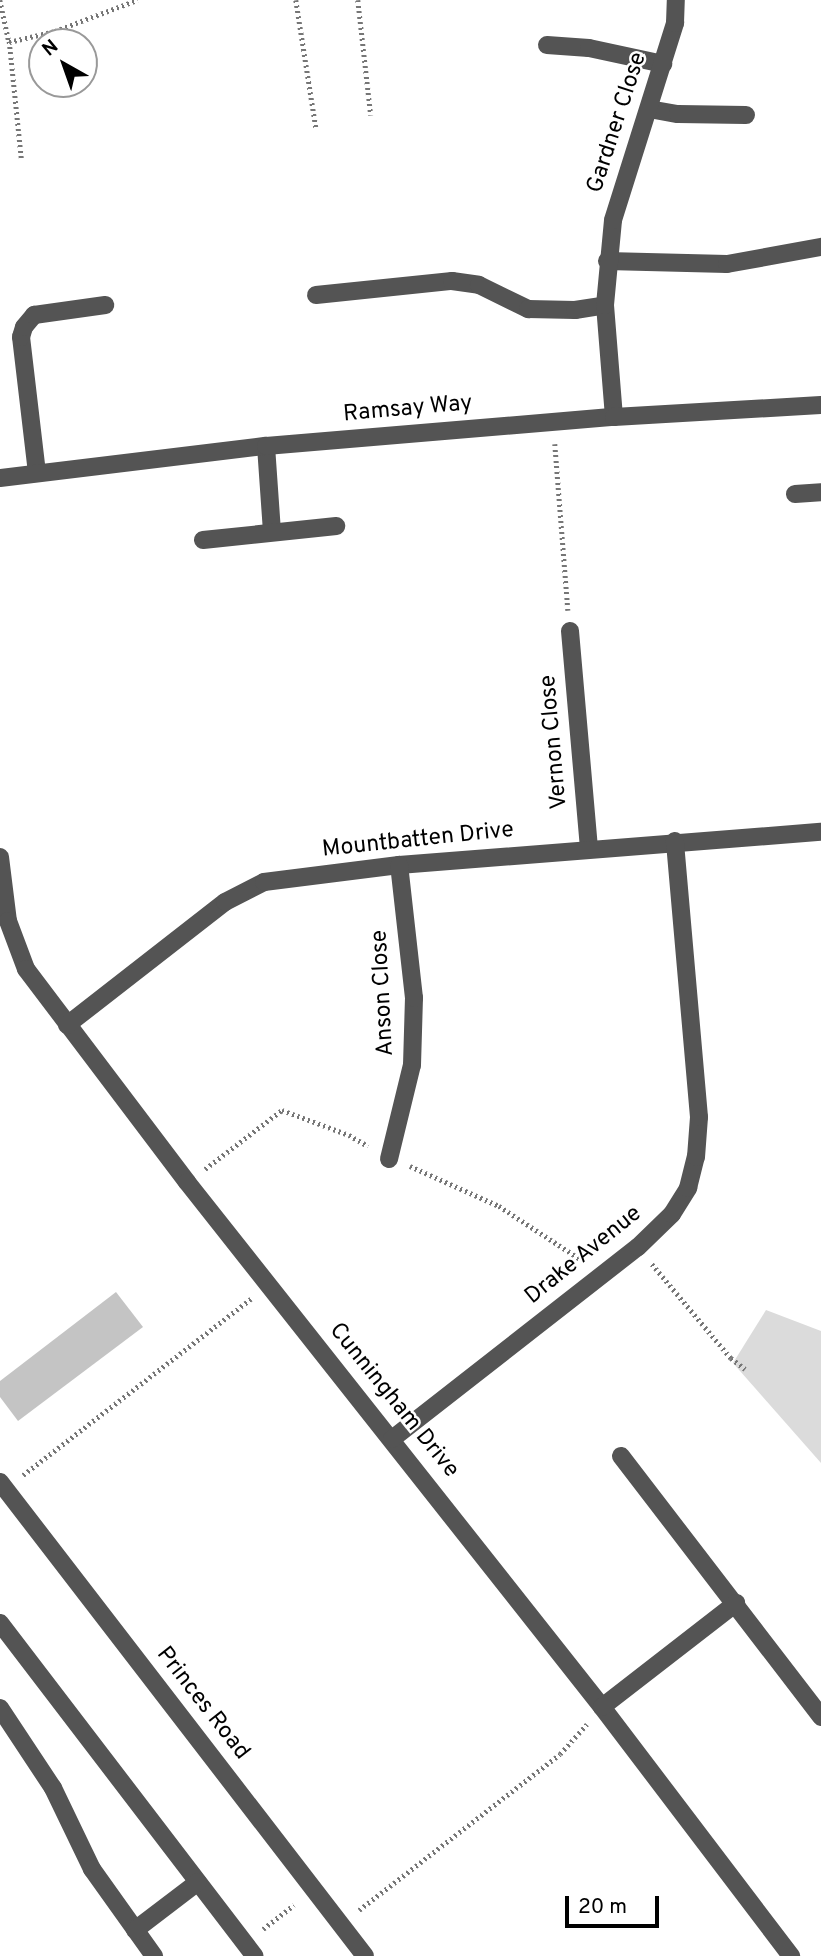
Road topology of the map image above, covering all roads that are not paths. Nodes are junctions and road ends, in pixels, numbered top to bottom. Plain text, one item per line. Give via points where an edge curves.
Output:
1 (676, 0) edge
2 (547, 45) dead end
3 (663, 64) junction
4 (649, 109) junction
5 (746, 115) dead end
6 (821, 247) edge
7 (607, 261) junction
8 (316, 295) dead end
9 (105, 305) dead end
10 (605, 305) junction
11 (821, 405) edge
12 (614, 417) junction
13 (266, 446) junction
14 (37, 473) junction
15 (0, 478) edge
16 (821, 492) edge
17 (795, 494) dead end
18 (336, 526) dead end
19 (272, 532) junction
20 (203, 540) dead end
21 (570, 631) road end
22 (821, 832) edge
23 (675, 841) junction
24 (589, 849) junction
25 (0, 858) edge
26 (399, 864) junction
27 (4, 923) edge
28 (67, 1026) junction
29 (389, 1159) dead end
30 (392, 1439) junction
31 (621, 1456) dead end
32 (2, 1487) edge
33 (736, 1603) junction
34 (0, 1623) edge
35 (602, 1707) junction
36 (0, 1708) edge
37 (821, 1717) edge
38 (198, 1882) junction
39 (135, 1930) junction
40 (250, 1950) edge
41 (154, 1956) edge
42 (365, 1956) edge
43 (791, 1956) edge

1 - 3 street, Gardner Close via 675,23
2 - 3 street via 589,48
3 - 4 street, Gardner Close
4 - 5 street
4 - 7 street, Gardner Close via 613,220
6 - 7 street via 727,264
7 - 10 street, Gardner Close
8 - 10 street via 452,281 479,285 528,309
9 - 14 street via 34,316 24,327 21,337
10 - 12 street, Gardner Close
11 - 12 street, Ramsay Way
12 - 13 street, Ramsay Way
13 - 14 street, Ramsay Way
13 - 19 street
14 - 15 street, Ramsay Way
16 - 17 street
18 - 19 street
19 - 20 street
21 - 24 street, Vernon Close
22 - 23 street, Mountbatten Drive
23 - 24 street, Mountbatten Drive
23 - 30 street, Drake Avenue via 699,1118 688,1188 671,1214 638,1247
24 - 26 street, Mountbatten Drive
25 - 27 street, Cunningham Drive
26 - 28 street, Mountbatten Drive via 264,883 225,902
26 - 29 street, Anson Close via 414,998 412,1065
27 - 28 street, Cunningham Drive via 26,970
28 - 30 street, Cunningham Drive
30 - 35 street, Cunningham Drive
31 - 33 street
32 - 42 street, Princes Road
33 - 35 street
33 - 37 street
34 - 38 street
35 - 43 street, Cunningham Drive
36 - 39 street via 53,1788 92,1868
38 - 39 street
38 - 40 street
39 - 41 street

